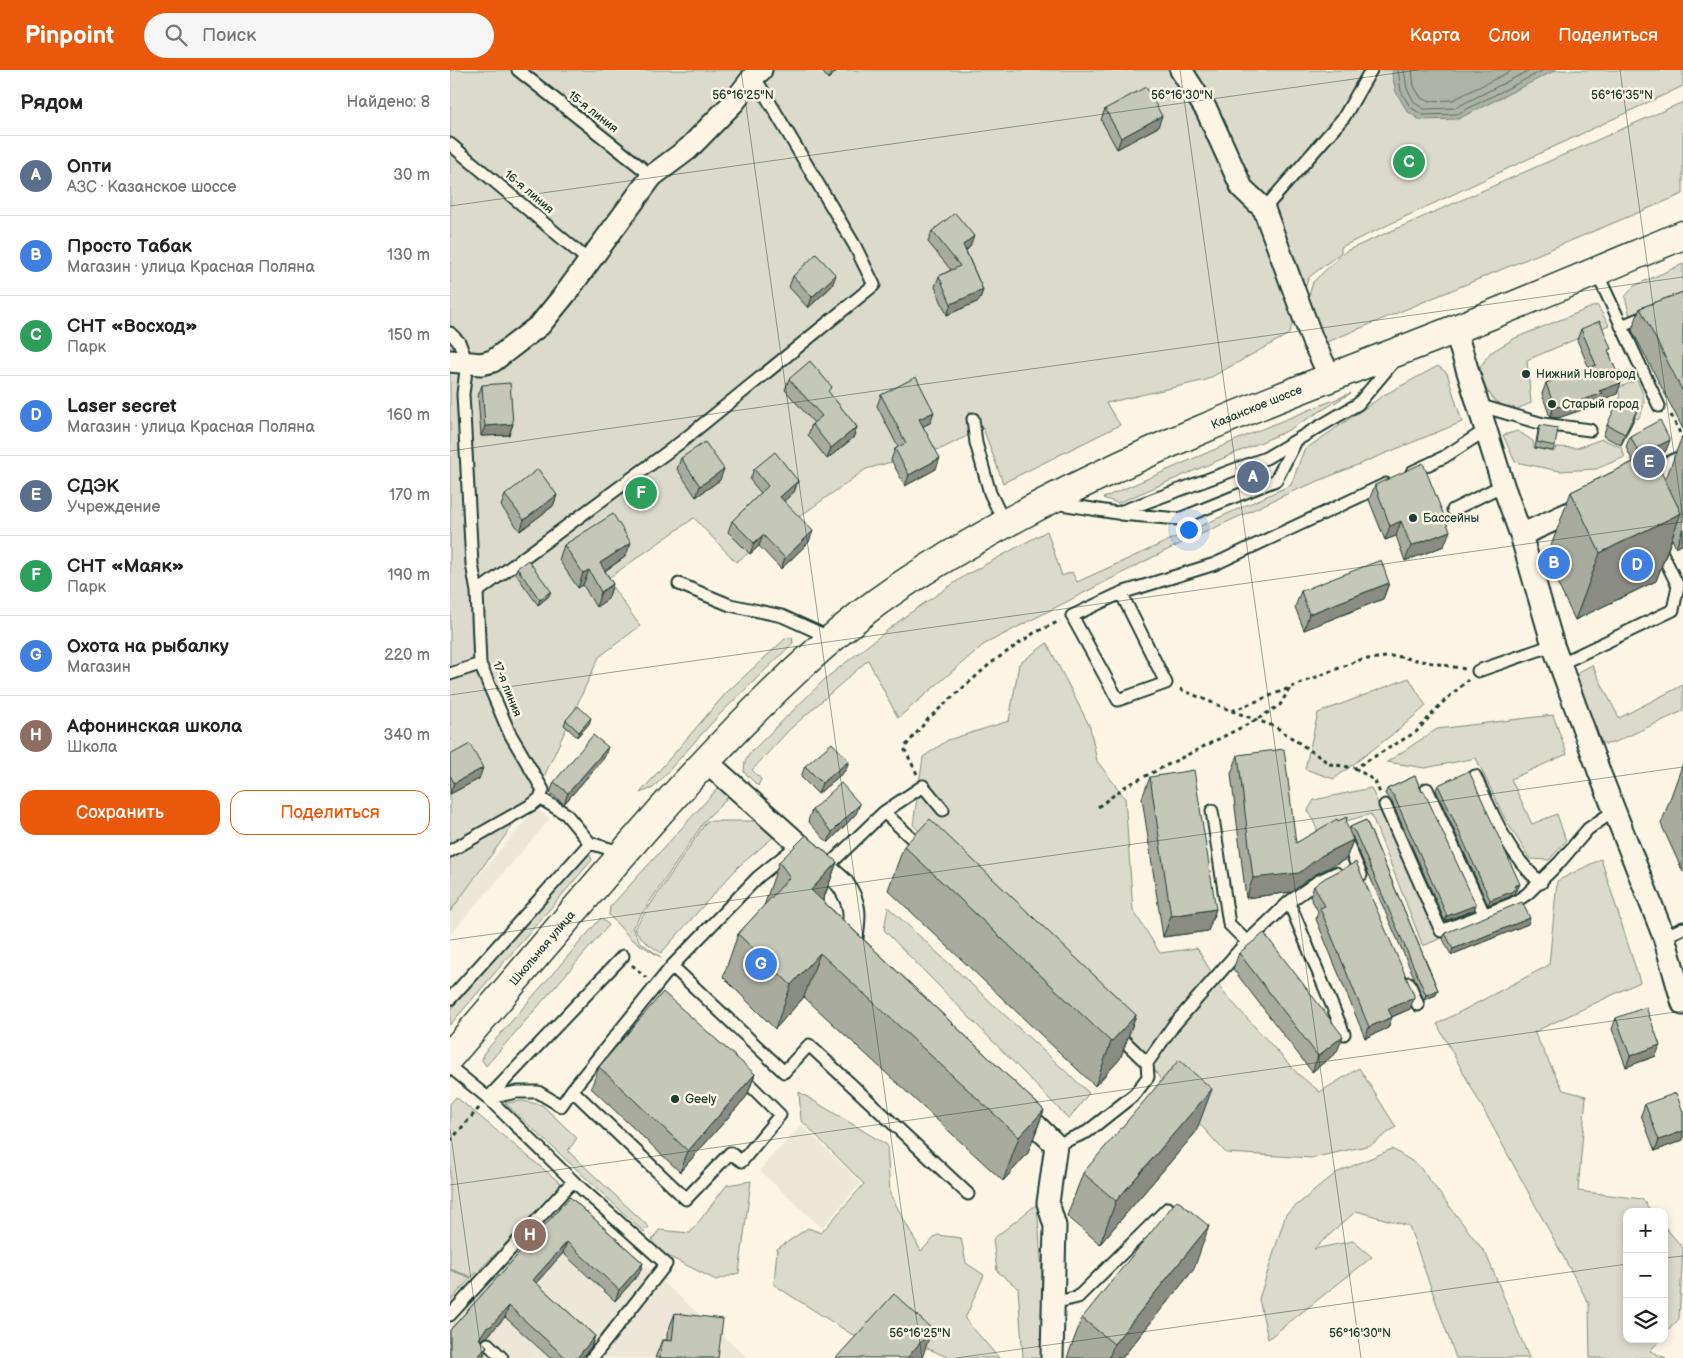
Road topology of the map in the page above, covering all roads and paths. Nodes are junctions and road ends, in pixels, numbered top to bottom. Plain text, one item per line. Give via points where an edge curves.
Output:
1 (518, 70) edge
2 (1181, 70) edge
3 (1371, 70) edge
4 (757, 73) edge
5 (450, 144) edge
6 (652, 176) junction
7 (1264, 209) junction
8 (1683, 235) edge
9 (589, 261) junction
10 (1596, 271) junction
11 (1656, 312) edge
12 (1621, 326) junction
13 (1455, 330) junction
14 (450, 333) edge
15 (1401, 350) junction
16 (458, 362) edge
17 (1330, 377) junction
18 (1478, 405) junction
19 (1659, 406) dead end
20 (1670, 414) dead end
21 (973, 419) dead end
22 (1486, 430) junction
23 (1590, 430) dead end
24 (1683, 439) edge
25 (1296, 441) junction
26 (1683, 461) edge
27 (1503, 485) junction
28 (1045, 501) junction
29 (1453, 510) dead end
30 (1117, 513) junction
31 (1005, 524) junction
32 (1652, 534) edge
33 (1521, 535) junction
34 (679, 584) dead end
35 (1681, 585) edge
36 (477, 592) junction
37 (1121, 593) junction
38 (1072, 616) junction
39 (832, 639) junction
40 (1557, 655) junction
41 (480, 664) junction
42 (1478, 671) junction
43 (450, 674) edge
44 (1166, 683) junction
45 (1292, 686) junction
46 (1232, 711) junction
47 (1256, 720) junction
48 (706, 761) junction
49 (1355, 768) junction
50 (1475, 776) dead end
51 (923, 786) junction
52 (1427, 789) dead end
53 (540, 798) junction
54 (1385, 805) joint
55 (1098, 807) dead end
56 (942, 810) dead end
57 (1212, 811) dead end
58 (1614, 811) junction
59 (884, 812) junction
60 (1346, 840) edge
61 (590, 843) junction
62 (799, 844) junction
63 (628, 846) junction
64 (450, 851) edge
65 (934, 859) edge
66 (1356, 863) junction
67 (826, 868) junction
68 (1541, 883) junction
69 (1368, 890) edge
70 (1289, 902) junction
71 (1484, 914) junction
72 (1674, 932) edge
73 (1247, 942) junction
74 (622, 956) joint
75 (672, 966) junction
76 (872, 966) edge
77 (1403, 970) edge
78 (656, 992) junction
79 (450, 998) edge
80 (1683, 1004) edge
81 (1418, 1005) dead end
82 (1104, 1022) edge
83 (1344, 1034) edge
84 (450, 1056) edge
85 (1147, 1063) junction
86 (450, 1067) edge
87 (734, 1070) edge
88 (572, 1090) junction
89 (1000, 1090) edge
90 (488, 1098) junction
91 (450, 1142) edge
92 (1056, 1145) junction
93 (572, 1181) junction
94 (968, 1194) dead end
95 (1168, 1208) edge
96 (1053, 1303) junction
97 (450, 1315) edge
98 (488, 1344) edge
99 (502, 1358) edge
100 (592, 1358) edge
101 (1052, 1358) edge

1 - 6 lane, 15-я линия
2 - 7 street via 1207,111 1242,188
3 - 7 lane via 1344,117
4 - 6 street via 688,149
4 - 36 lane via 874,285 681,442
5 - 9 lane, 16-я линия
6 - 9 street
7 - 17 street via 1312,339
8 - 10 main road
9 - 16 street via 540,325 493,361 481,364
10 - 12 lane
10 - 13 main road
11 - 12 lane
12 - 19 lane
13 - 15 main road, Казанское шоссе
13 - 18 street
14 - 16 lane via 459,342
15 - 17 main road, Казанское шоссе
15 - 25 lane via 1358,404
16 - 36 lane, 17-я линия via 463,394 472,564
17 - 28 main road, Казанское шоссе via 1115,467
18 - 22 street
18 - 23 lane via 1543,424
20 - 24 path
21 - 31 lane via 990,493
22 - 27 street
22 - 37 lane via 1444,457 1215,564
25 - 30 lane via 1266,458
25 - 30 lane via 1276,480 1179,519
26 - 33 street via 1621,493
27 - 29 lane
27 - 33 street
28 - 30 lane
28 - 31 main road, Казанское шоссе
31 - 39 main road, Казанское шоссе via 899,588
32 - 35 lane
33 - 40 street
34 - 39 lane via 730,605 782,616
35 - 40 lane via 1673,610
36 - 41 lane, 17-я линия
37 - 38 lane
37 - 44 lane
38 - 44 lane via 1118,700
38 - 51 path via 1034,632 991,663 929,718 904,748
39 - 48 main road, Школьная улица via 752,711
40 - 42 lane
40 - 58 street
41 - 43 lane
41 - 53 lane, 17-я линия via 509,732 543,790
42 - 45 path via 1395,656 1359,660
42 - 49 path via 1416,732
44 - 46 path
45 - 46 path
45 - 47 path via 1280,705
46 - 47 path
47 - 49 path via 1276,727 1330,764
47 - 55 path via 1126,786
48 - 62 street
48 - 63 main road, Школьная улица
49 - 54 path via 1375,781
50 - 68 lane via 1507,842 1527,871
51 - 56 lane
51 - 59 lane
52 - 71 lane
53 - 61 lane via 566,814
53 - 64 lane
54 - 71 lane via 1441,931
57 - 73 lane via 1229,924
58 - 68 lane via 1588,829
58 - 72 street
59 - 65 lane
59 - 67 lane
60 - 66 lane
61 - 63 lane
61 - 79 lane
62 - 67 street
62 - 75 lane via 758,877
63 - 84 main road, Школьная улица
66 - 69 lane
66 - 70 lane via 1317,882
67 - 76 street via 851,896 854,911 851,946
68 - 71 lane via 1512,904
70 - 73 lane
70 - 83 lane
72 - 80 street
73 - 85 lane via 1173,1026
74 - 78 path
74 - 90 lane
75 - 78 lane
75 - 94 lane via 784,1072 810,1045
77 - 81 lane
78 - 88 lane
82 - 85 lane
85 - 92 lane via 1148,1077 1135,1094 1087,1132
86 - 90 lane
87 - 88 lane via 780,1115 742,1161 730,1153 686,1199
88 - 90 lane via 561,1106 538,1092 517,1092
89 - 92 street
90 - 91 path
90 - 93 lane
92 - 96 street via 1048,1203 1055,1226
93 - 97 lane
93 - 100 lane via 666,1264
95 - 96 lane via 1078,1297
96 - 101 street
98 - 99 lane

